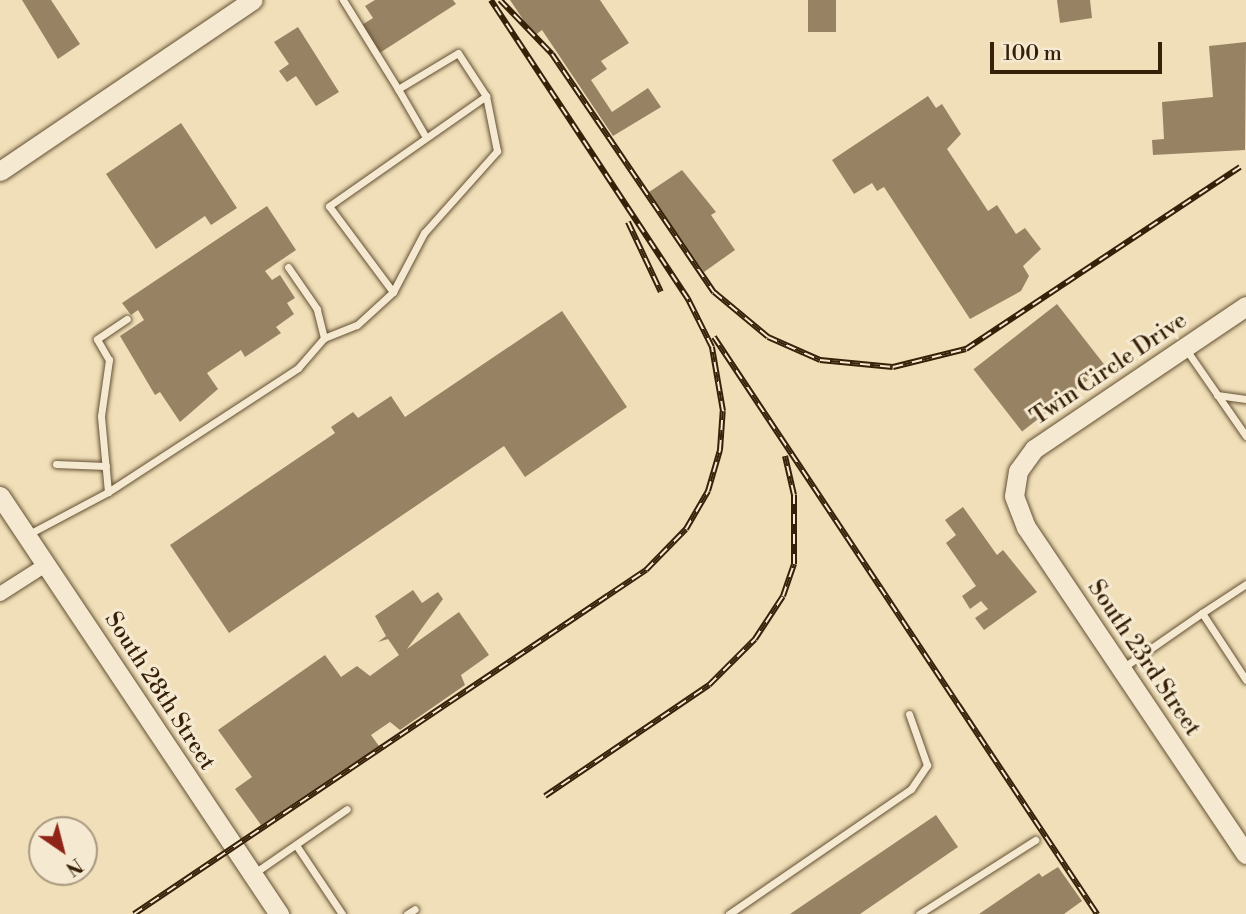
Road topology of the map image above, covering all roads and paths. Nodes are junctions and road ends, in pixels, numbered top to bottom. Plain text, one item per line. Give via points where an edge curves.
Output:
1 (253, 0) edge
2 (343, 0) edge
3 (398, 89) junction
4 (486, 96) junction
5 (424, 134) junction
6 (0, 171) edge
7 (288, 267) dead end
8 (393, 292) junction
9 (1246, 306) edge
10 (127, 319) dead end
11 (324, 338) junction
12 (1185, 347) junction
13 (1217, 395) junction
14 (1246, 399) edge
15 (1246, 436) edge
16 (56, 464) dead end
17 (106, 466) junction
18 (1014, 485) joint
19 (108, 492) junction
20 (0, 496) edge
21 (27, 535) junction
22 (47, 564) junction
23 (1246, 584) edge
24 (0, 594) edge
25 (1202, 613) junction
26 (1122, 669) junction
27 (1246, 680) edge
28 (909, 714) dead end
29 (347, 809) dead end
30 (1035, 841) dead end
31 (296, 845) junction
32 (1246, 854) edge
33 (252, 875) junction
34 (279, 914) edge
35 (342, 914) edge
36 (729, 914) edge
37 (919, 914) edge

1 - 6 street
2 - 3 lane
3 - 4 lane via 458,53
3 - 5 lane
4 - 5 lane
4 - 8 lane via 497,151 424,233
5 - 8 lane via 329,206
7 - 11 lane via 317,309
8 - 11 lane via 357,325
9 - 12 street, Twin Circle Drive
10 - 17 lane via 97,339 110,360 101,416
11 - 19 lane via 298,368
12 - 13 lane
12 - 18 street, Twin Circle Drive via 1034,449
13 - 14 lane
13 - 15 lane
16 - 17 lane
17 - 19 lane
18 - 26 street, South 23rd Street via 1015,505 1026,527
19 - 21 lane
20 - 21 street, South 28th Street
21 - 22 street, South 28th Street
22 - 24 street
22 - 33 street, South 28th Street
23 - 25 lane
25 - 26 lane
25 - 27 lane
26 - 32 street, South 23rd Street
28 - 36 lane via 927,765 911,789
29 - 31 lane
30 - 37 lane
31 - 33 lane
31 - 35 lane
33 - 34 street, South 28th Street

